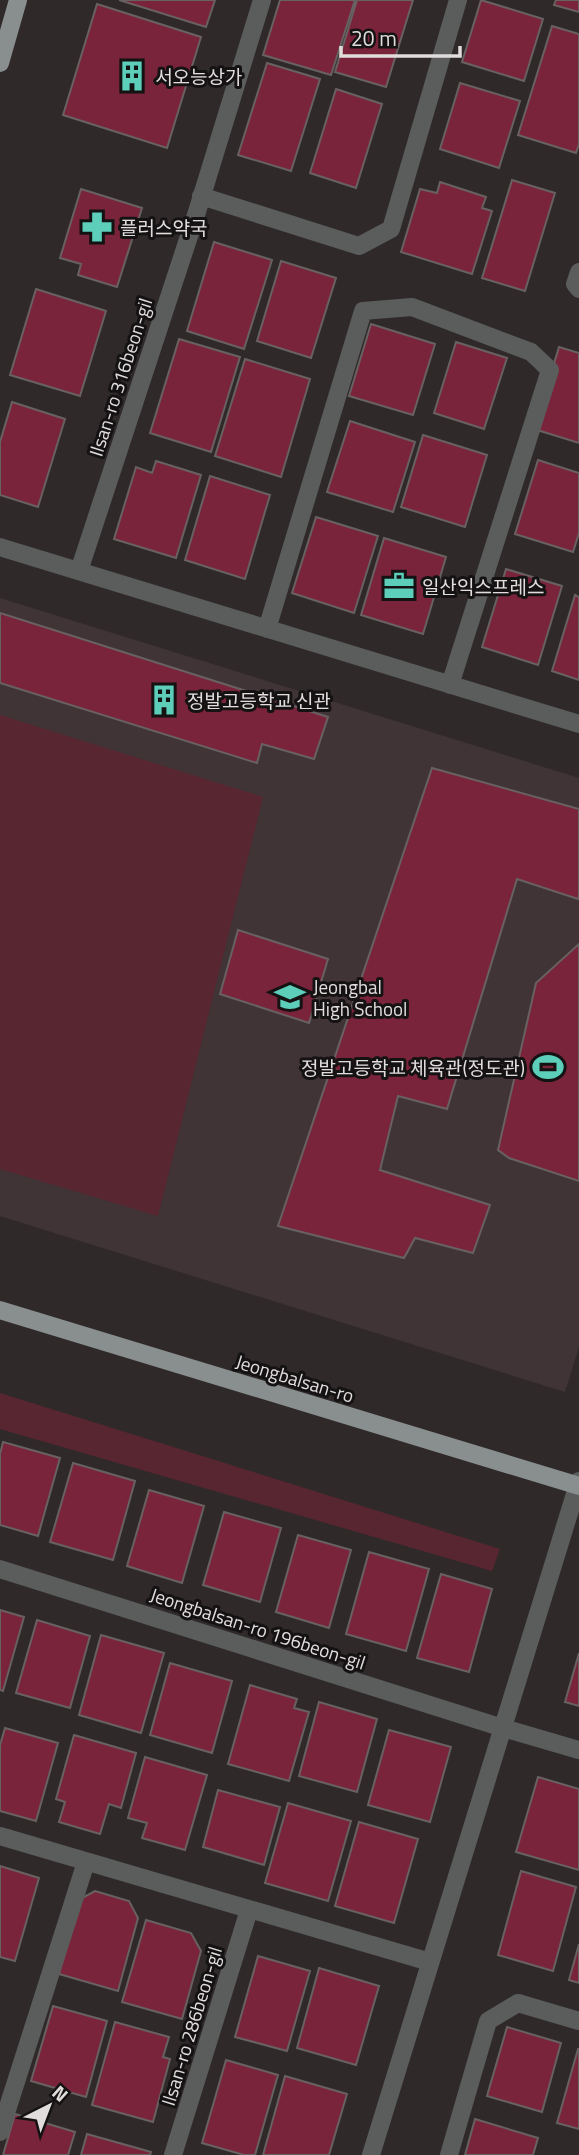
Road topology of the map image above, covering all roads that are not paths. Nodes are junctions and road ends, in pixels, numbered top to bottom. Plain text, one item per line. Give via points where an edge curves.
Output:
1 (18, 0) edge
2 (262, 0) edge
3 (458, 0) edge
4 (0, 63) edge
5 (201, 196) junction
6 (0, 547) edge
7 (79, 571) junction
8 (267, 629) junction
9 (450, 685) junction
10 (579, 724) edge
11 (0, 1310) edge
12 (579, 1484) edge
13 (0, 1569) edge
14 (503, 1728) junction
15 (579, 1750) edge
16 (0, 1836) edge
17 (86, 1862) junction
18 (249, 1910) junction
19 (430, 1962) junction
20 (579, 2021) edge
21 (0, 2132) edge
22 (173, 2155) edge
23 (370, 2155) edge
24 (449, 2155) edge

1 - 4 main road
2 - 5 street, Ilsan-ro 316beon-gil
3 - 5 street via 391,229 359,246
5 - 7 street, Ilsan-ro 316beon-gil
6 - 7 street
7 - 8 street
8 - 9 street
8 - 9 street via 363,311 412,307 531,352 550,370
9 - 10 street
11 - 12 main road, Jeongbalsan-ro
12 - 14 street
13 - 14 street, Jeongbalsan-ro 196beon-gil
14 - 15 street, Jeongbalsan-ro 196beon-gil
14 - 19 street
16 - 17 street
17 - 18 street
17 - 21 street
18 - 19 street
18 - 22 street, Ilsan-ro 286beon-gil
19 - 23 street
20 - 24 street via 518,2003 488,2021

